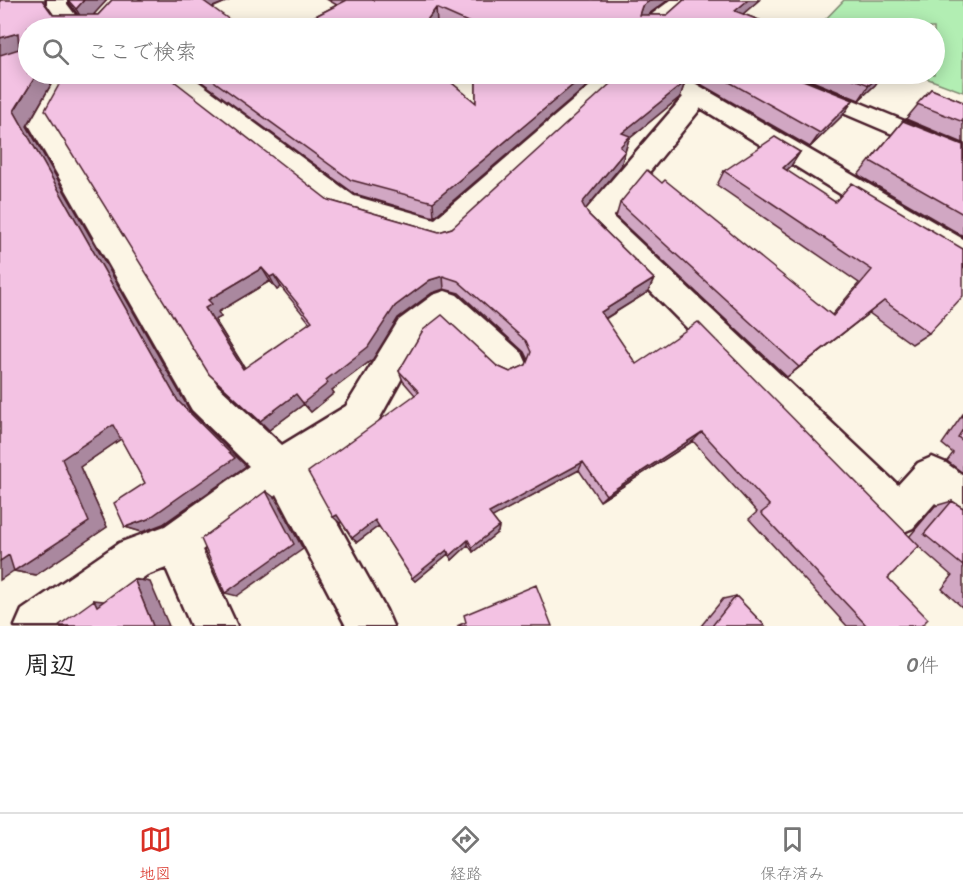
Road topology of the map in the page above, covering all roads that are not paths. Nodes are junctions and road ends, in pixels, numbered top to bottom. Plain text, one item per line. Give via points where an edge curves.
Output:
1 (57, 0) edge
2 (684, 0) edge
3 (67, 18) edge
4 (665, 18) edge
5 (64, 84) edge
6 (186, 84) edge
7 (607, 84) edge
8 (678, 84) edge
9 (795, 84) edge
10 (697, 96) junction
11 (963, 155) edge
12 (963, 254) edge
13 (510, 364) dead end
14 (280, 468) junction
15 (963, 499) edge
16 (177, 543) junction
17 (38, 626) edge
18 (214, 626) edge
19 (370, 626) edge

1 - 3 street
2 - 4 street
5 - 14 street via 42,126 205,398
6 - 7 street via 344,204 440,232
8 - 10 street
9 - 11 street
10 - 12 street
10 - 15 street via 596,218 900,514 932,477
13 - 14 street via 445,305 411,330 359,418
14 - 16 street
14 - 19 street via 291,480
16 - 17 street via 134,558
16 - 18 street

